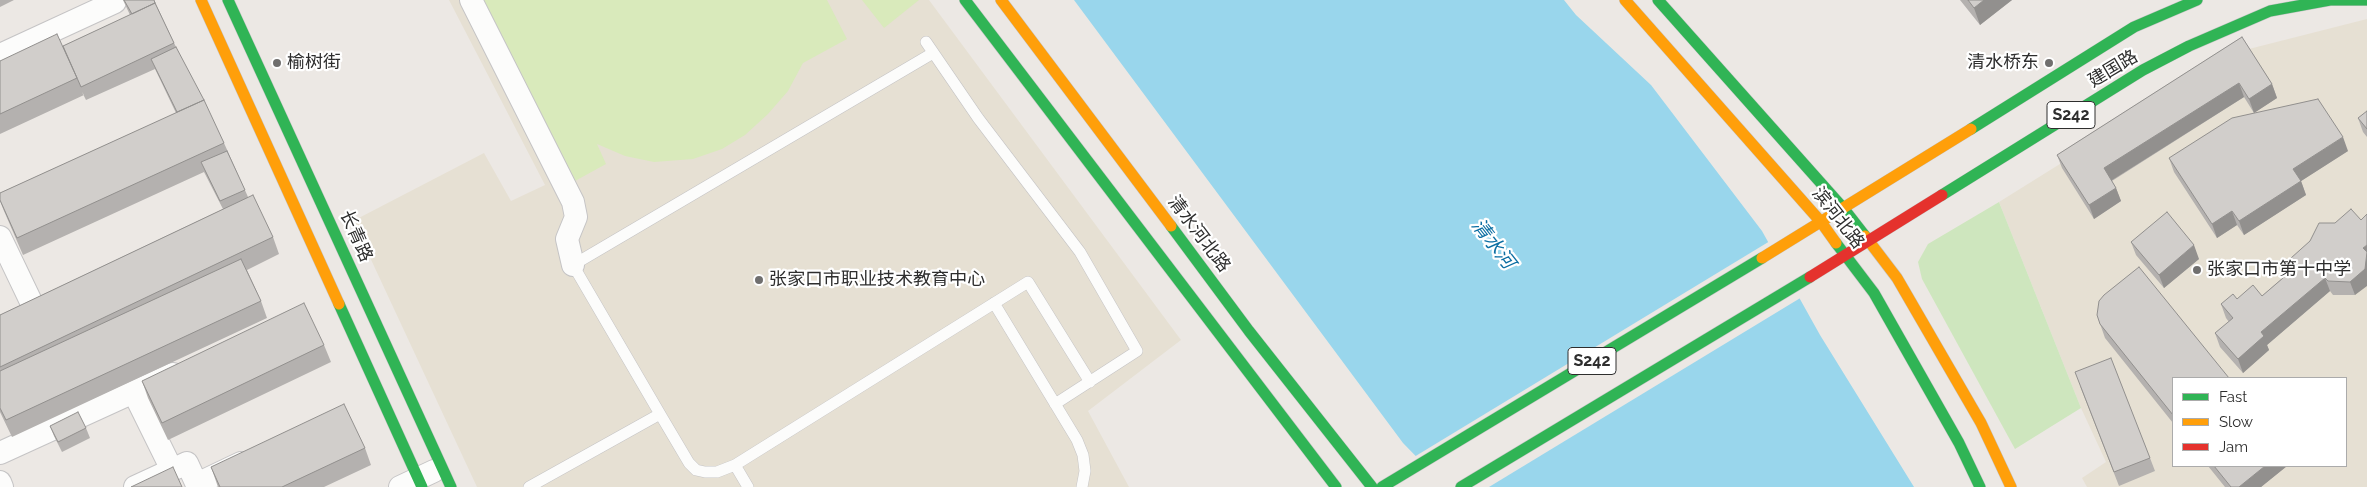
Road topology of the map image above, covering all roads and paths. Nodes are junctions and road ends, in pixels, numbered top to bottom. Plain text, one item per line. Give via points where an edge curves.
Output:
1 (201, 0) edge
2 (228, 0) edge
3 (471, 0) edge
4 (965, 0) edge
5 (1001, 0) edge
6 (1625, 0) edge
7 (1658, 0) edge
8 (2197, 0) edge
9 (2367, 0) edge
10 (114, 2) dead end
11 (926, 42) dead end
12 (933, 53) junction
13 (0, 55) edge
14 (1844, 209) junction
15 (1821, 222) junction
16 (0, 237) edge
17 (1869, 241) junction
18 (1845, 256) junction
19 (573, 265) junction
20 (994, 303) junction
21 (34, 308) edge
22 (195, 364) edge
23 (1090, 382) junction
24 (134, 393) junction
25 (1055, 404) junction
26 (660, 414) junction
27 (0, 454) edge
28 (258, 455) edge
29 (735, 465) junction
30 (172, 470) junction
31 (446, 477) edge
32 (0, 482) edge
33 (413, 484) edge
34 (197, 485) edge
35 (2, 487) edge
36 (135, 487) edge
37 (530, 487) edge
38 (748, 487) edge
39 (1082, 487) edge
40 (1336, 487) edge
41 (1372, 487) edge
42 (1382, 487) edge
43 (1461, 487) edge
44 (1980, 487) edge
45 (2010, 487) edge

1 - 33 main road
2 - 31 main road, 长青路
3 - 19 street via 573,202 576,217 567,239
4 - 40 main road
5 - 41 main road, 清水河北路 via 1249,331
6 - 15 main road, 滨河北路
7 - 14 main road, 滨河北路
8 - 14 main road, 建国路 / S242 via 2134,27
9 - 17 main road, 建国路 / S242 via 2330,0 2270,11 2189,46 2143,70
10 - 13 street
11 - 12 lane
12 - 19 lane
12 - 23 lane via 1080,252 1137,351
14 - 15 main road, 建国路 / S242
14 - 17 main road, 滨河北路
15 - 18 main road, 滨河北路
15 - 42 main road, 建国路 / S242
16 - 21 street
17 - 18 main road, 建国路 / S242
17 - 45 main road, 滨河北路 via 1897,278 1976,415
18 - 43 main road, 建国路 / S242
18 - 44 main road, 滨河北路 via 1874,293 1959,443
19 - 26 lane
20 - 23 lane via 1028,282
20 - 25 lane
20 - 29 lane
22 - 24 street
23 - 25 lane
24 - 27 street
24 - 30 street
25 - 39 lane via 1083,455
26 - 29 lane via 696,470 717,472
26 - 37 lane
28 - 34 street
29 - 38 lane
30 - 34 street via 187,463
30 - 36 street
31 - 33 street
32 - 35 street

